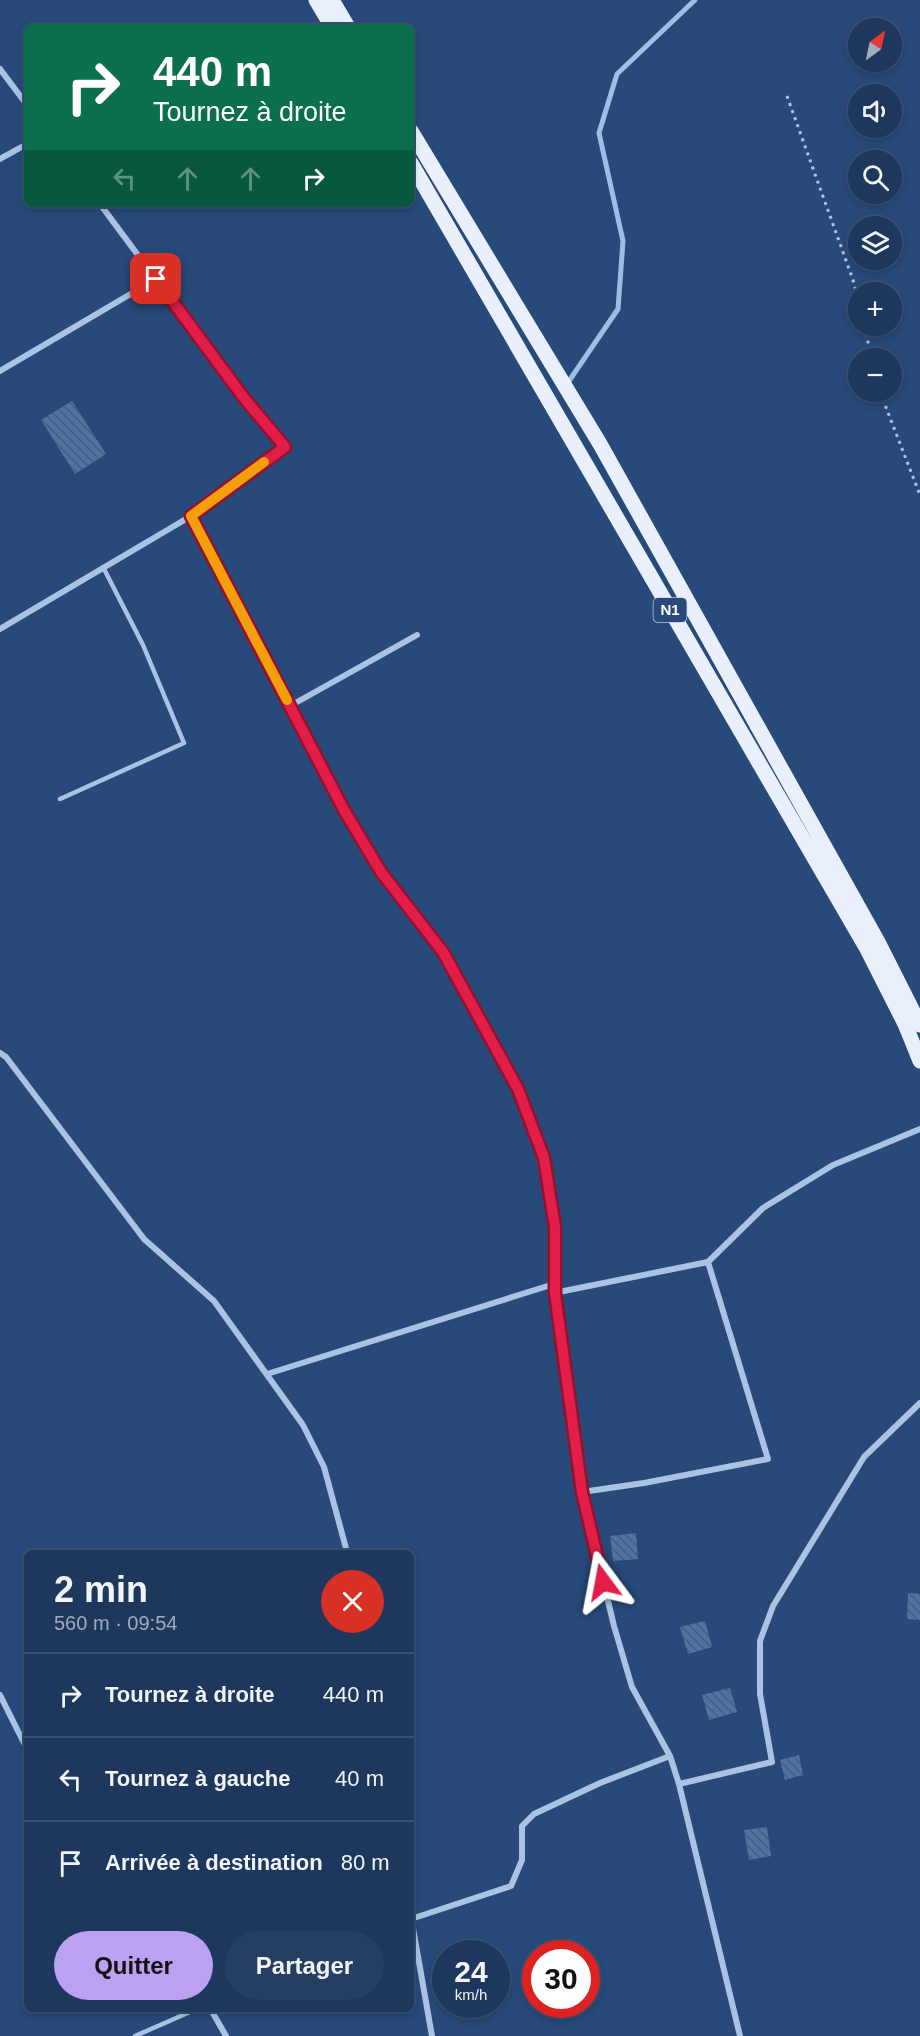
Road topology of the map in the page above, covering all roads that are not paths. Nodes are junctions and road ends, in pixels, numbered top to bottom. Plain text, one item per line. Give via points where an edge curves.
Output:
1 (316, 0) edge
2 (332, 0) edge
3 (330, 24) edge
4 (346, 24) edge
5 (0, 69) edge
6 (24, 101) edge
7 (414, 136) edge
8 (24, 146) edge
9 (0, 159) edge
10 (414, 168) edge
11 (102, 207) edge
12 (473, 235) junction
13 (457, 243) junction
14 (156, 279) junction
15 (0, 371) edge
16 (285, 447) joint
17 (191, 516) junction
18 (103, 567) junction
19 (0, 629) edge
20 (417, 635) dead end
21 (290, 706) junction
22 (60, 799) dead end
23 (920, 1025) edge
24 (0, 1053) edge
25 (920, 1061) edge
26 (920, 1129) edge
27 (708, 1262) junction
28 (554, 1284) junction
29 (555, 1293) junction
30 (267, 1374) junction
31 (920, 1403) edge
32 (582, 1492) junction
33 (346, 1550) edge
34 (0, 1695) edge
35 (24, 1743) edge
36 (670, 1756) junction
37 (679, 1784) junction
38 (414, 1917) edge
39 (414, 1935) edge
40 (190, 2012) edge
41 (212, 2012) edge
42 (135, 2036) edge
43 (226, 2036) edge
44 (432, 2036) edge
45 (740, 2036) edge

1 - 3 main road
2 - 4 main road
5 - 6 street
7 - 12 main road, N1
8 - 9 street
10 - 13 main road, N1
11 - 14 street
12 - 13 main road
12 - 23 main road, N1 via 606,455 878,942
13 - 25 main road, N1 via 867,949
14 - 15 street
14 - 16 street
16 - 17 lane
17 - 18 street
17 - 21 street
18 - 19 street
18 - 22 lane via 143,645 184,743
20 - 21 street
21 - 28 street via 381,872 443,952 518,1089 544,1158 555,1227
24 - 30 street via 144,1239 214,1301
26 - 27 street via 833,1165 763,1208
27 - 29 street
27 - 32 street via 768,1459
28 - 29 street
28 - 30 street
29 - 32 street
30 - 33 street via 303,1425 324,1467
31 - 37 street via 864,1457 773,1606 760,1641 760,1694 772,1762
32 - 36 street via 632,1687
34 - 35 street
36 - 37 street
36 - 38 street via 534,1814 522,1826 522,1860 511,1886
37 - 45 street
39 - 44 street
40 - 42 lane
41 - 43 street

